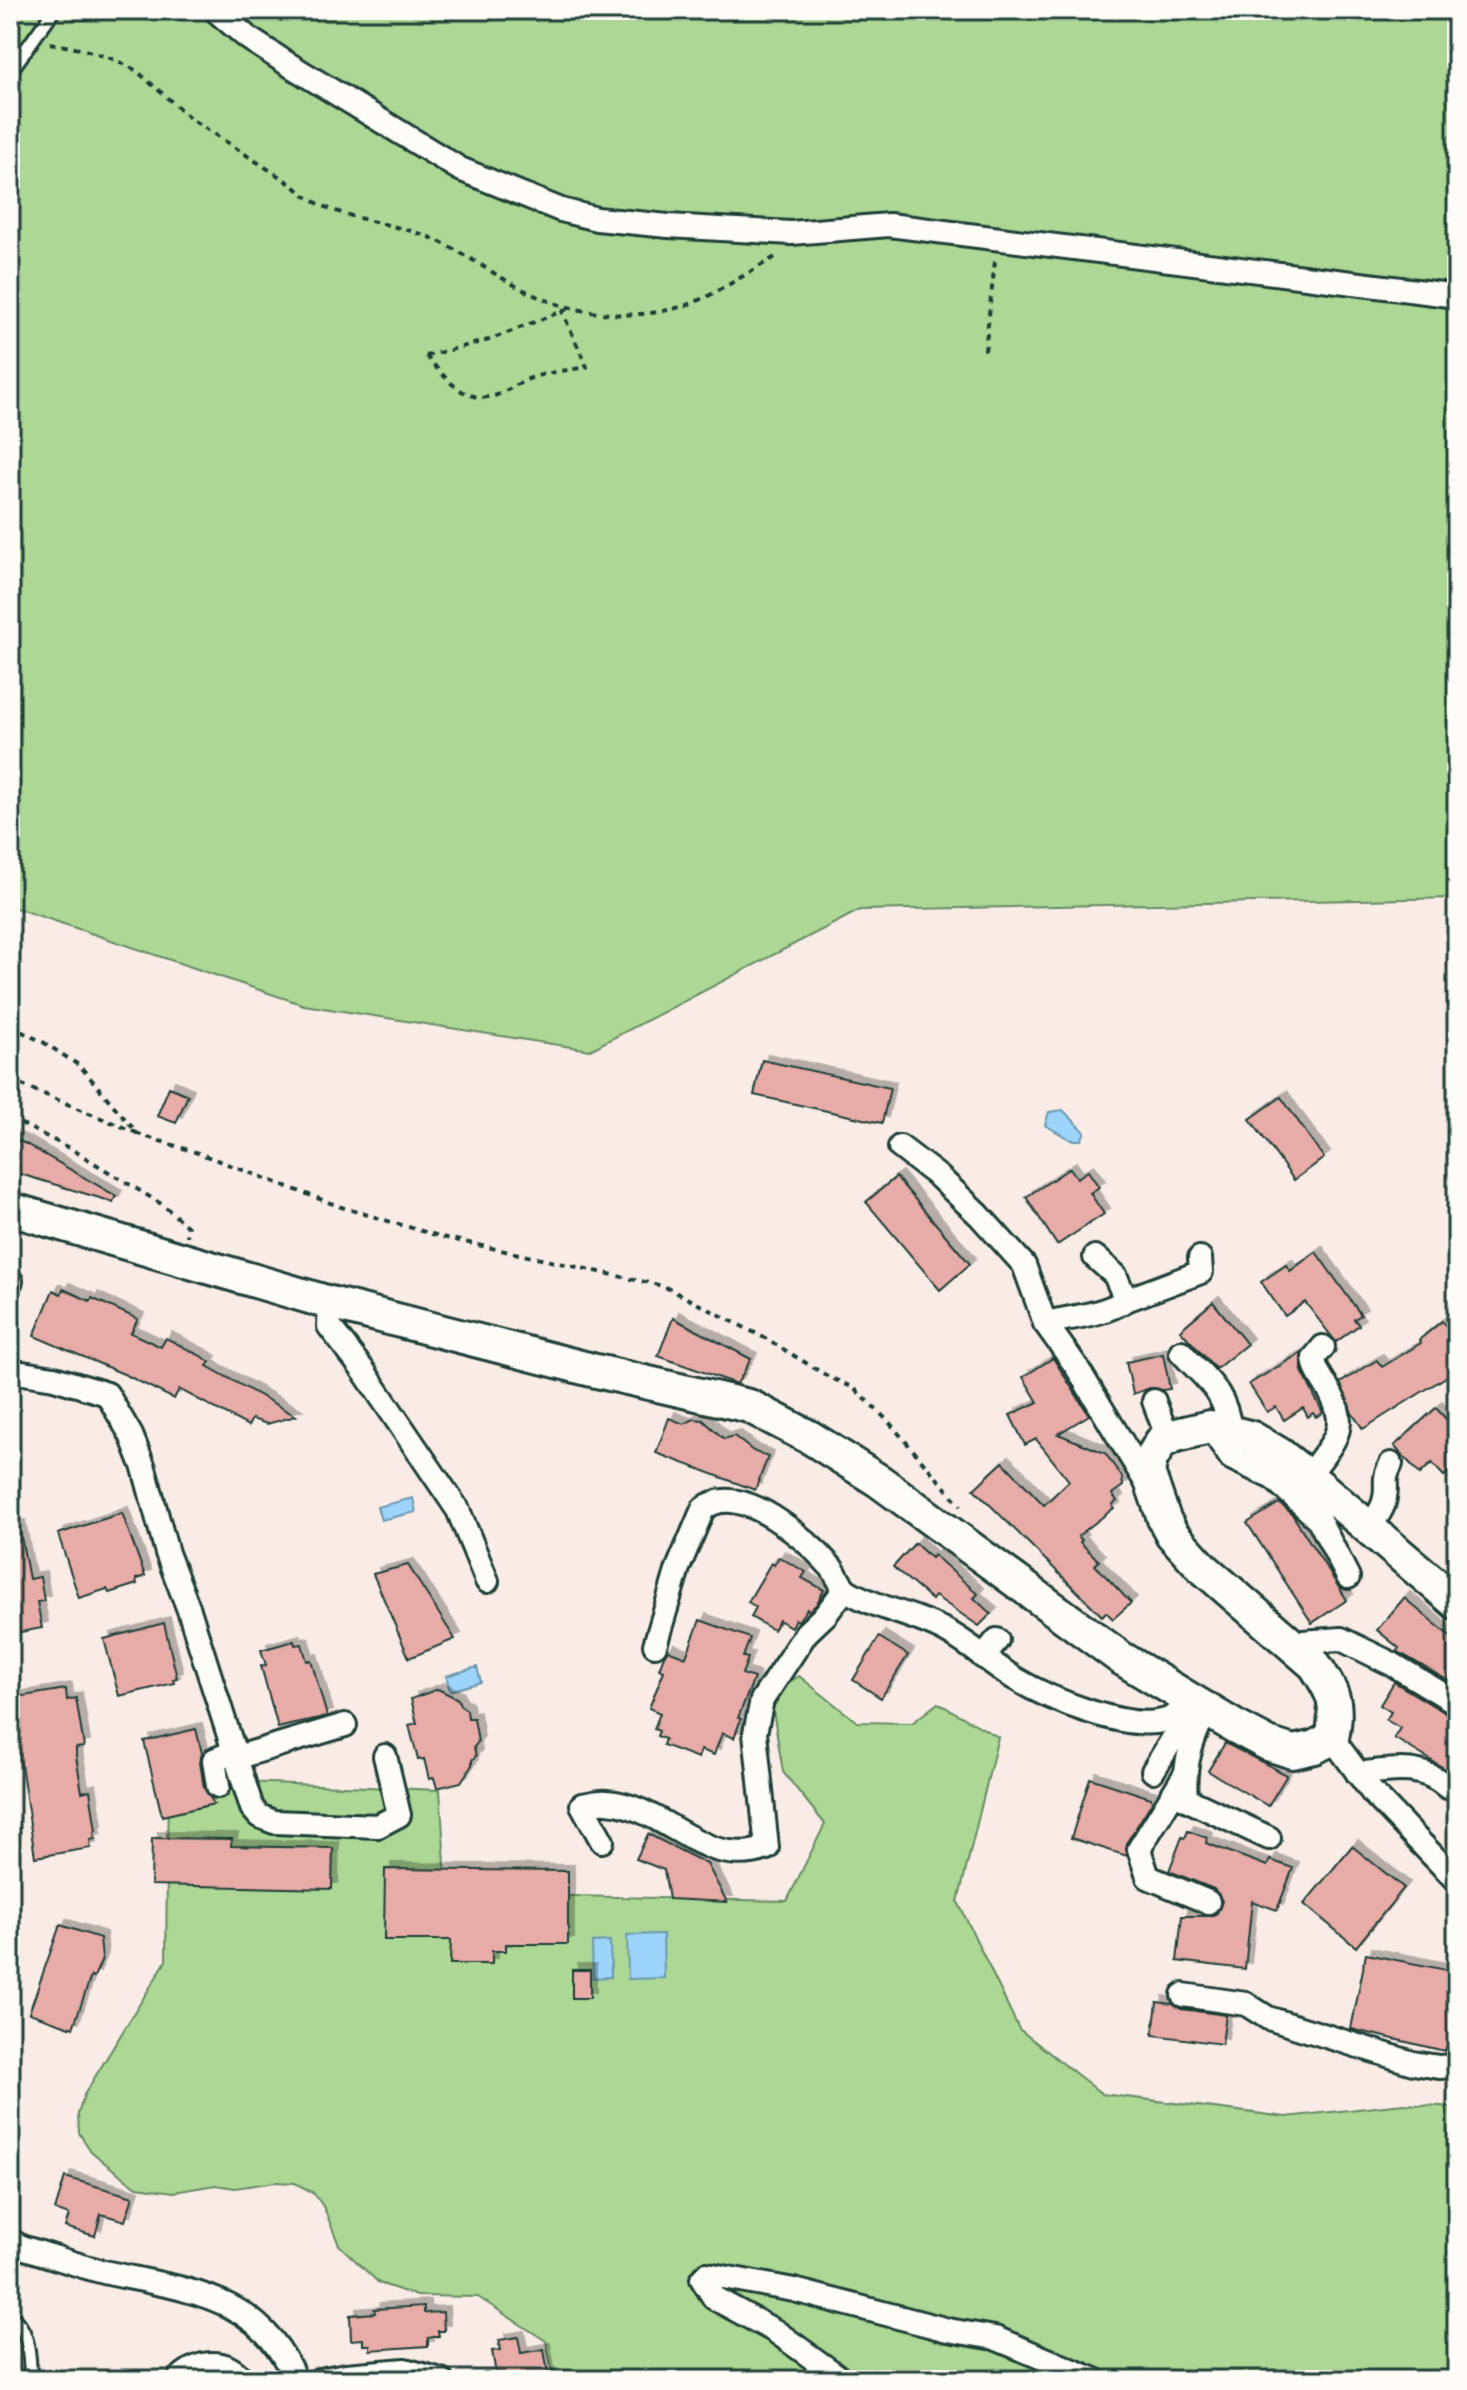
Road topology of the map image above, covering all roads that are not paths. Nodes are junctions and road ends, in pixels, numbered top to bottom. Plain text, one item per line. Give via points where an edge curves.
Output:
1 (54, 10) edge
2 (215, 10) edge
3 (10, 72) edge
4 (1457, 296) edge
5 (900, 1147) dead end
6 (10, 1209) edge
7 (1095, 1257) dead end
8 (1200, 1258) dead end
9 (1126, 1300) junction
10 (330, 1303) junction
11 (1045, 1323) junction
12 (1323, 1347) dead end
13 (1181, 1352) dead end
14 (10, 1371) edge
15 (1154, 1401) dead end
16 (1220, 1429) junction
17 (1168, 1439) junction
18 (1391, 1464) dead end
19 (1308, 1477) junction
20 (1160, 1505) junction
21 (1368, 1528) junction
22 (1348, 1577) dead end
23 (487, 1581) dead end
24 (845, 1589) junction
25 (1457, 1603) edge
26 (1290, 1643) junction
27 (655, 1645) dead end
28 (1457, 1703) edge
29 (1193, 1706) junction
30 (345, 1725) dead end
31 (1332, 1738) junction
32 (237, 1754) junction
33 (385, 1756) dead end
34 (1153, 1771) dead end
35 (1358, 1774) junction
36 (1184, 1776) junction
37 (218, 1786) dead end
38 (1447, 1787) dead end
39 (1269, 1838) dead end
40 (602, 1841) dead end
41 (1457, 1881) edge
42 (1208, 1902) dead end
43 (1183, 1995) dead end
44 (1457, 2066) edge
45 (10, 2240) edge
46 (10, 2316) edge
47 (180, 2378) edge
48 (451, 2379) edge
49 (31, 2380) edge
50 (243, 2380) edge
51 (295, 2380) edge
52 (319, 2380) edge
53 (843, 2380) edge
54 (1095, 2380) edge

1 - 3 lane
2 - 4 street via 288,64 460,169 597,219 791,233 889,225
5 - 11 street via 939,1177 1012,1249 1024,1265
6 - 10 street
7 - 9 street via 1115,1275
8 - 9 street via 1201,1272
9 - 11 street
10 - 23 street via 329,1326 458,1510
10 - 29 street via 749,1406 838,1454
11 - 20 street
12 - 19 street via 1314,1358 1315,1369 1341,1419 1337,1438
13 - 16 street via 1212,1382 1228,1411
14 - 32 street via 107,1394 144,1468 167,1553
15 - 17 street
16 - 17 street
16 - 19 street via 1252,1438
16 - 22 street via 1231,1458 1273,1478 1319,1520
17 - 20 street via 1161,1442 1148,1472
18 - 21 street via 1384,1478 1385,1497
19 - 21 street
20 - 26 street via 1186,1551
21 - 25 street
24 - 27 street via 833,1569 789,1529 754,1507 721,1500 703,1509 696,1522
24 - 29 street via 990,1649 1040,1693 1094,1713 1151,1722
24 - 40 street via 796,1646 762,1700 755,1733 767,1848 733,1855 625,1805 582,1805
26 - 28 street via 1341,1639
26 - 31 street via 1328,1684 1337,1714
29 - 31 street via 1293,1752
29 - 34 street
29 - 36 street
30 - 32 street
31 - 35 street
32 - 33 street via 259,1816 274,1822 378,1826 399,1815
32 - 37 street via 214,1760
35 - 38 street via 1417,1769
35 - 41 street
36 - 39 street via 1186,1799
36 - 42 street via 1139,1849 1148,1877
43 - 44 street via 1246,2004 1268,2018 1413,2063
45 - 51 street via 104,2272 169,2284 220,2301 268,2333
46 - 49 lane via 24,2331
47 - 50 street via 205,2363 235,2370
48 - 52 street via 405,2370
53 - 54 street via 775,2331 714,2298 702,2279 707,2274 728,2276 995,2338

